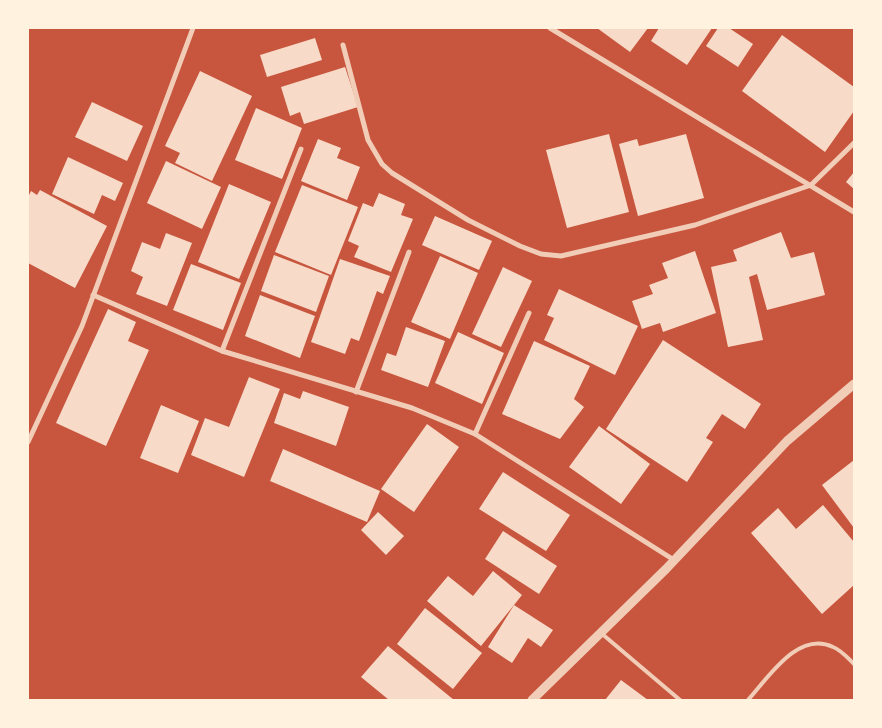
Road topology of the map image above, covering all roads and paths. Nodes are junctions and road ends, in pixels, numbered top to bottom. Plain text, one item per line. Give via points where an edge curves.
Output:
1 (193, 28) edge
2 (550, 28) edge
3 (343, 44) dead end
4 (854, 143) edge
5 (301, 149) dead end
6 (810, 186) junction
7 (854, 212) edge
8 (409, 252) dead end
9 (93, 295) junction
10 (529, 313) dead end
11 (222, 351) junction
12 (854, 384) edge
13 (356, 392) junction
14 (475, 434) junction
15 (28, 442) edge
16 (674, 560) junction
17 (601, 633) junction
18 (854, 664) edge
19 (532, 700) edge
20 (680, 700) edge
21 (748, 700) edge

1 - 9 street
2 - 6 street
3 - 6 street via 368,140 382,164 468,220 541,254 581,253 695,225
4 - 6 street
5 - 11 street
6 - 7 street
8 - 13 street
9 - 11 street
9 - 15 street
10 - 14 street
11 - 13 street
12 - 16 street via 788,441
13 - 14 street via 412,408
14 - 16 street
16 - 17 street
17 - 19 street
17 - 20 lane
18 - 21 lane via 833,647 816,642 797,648

